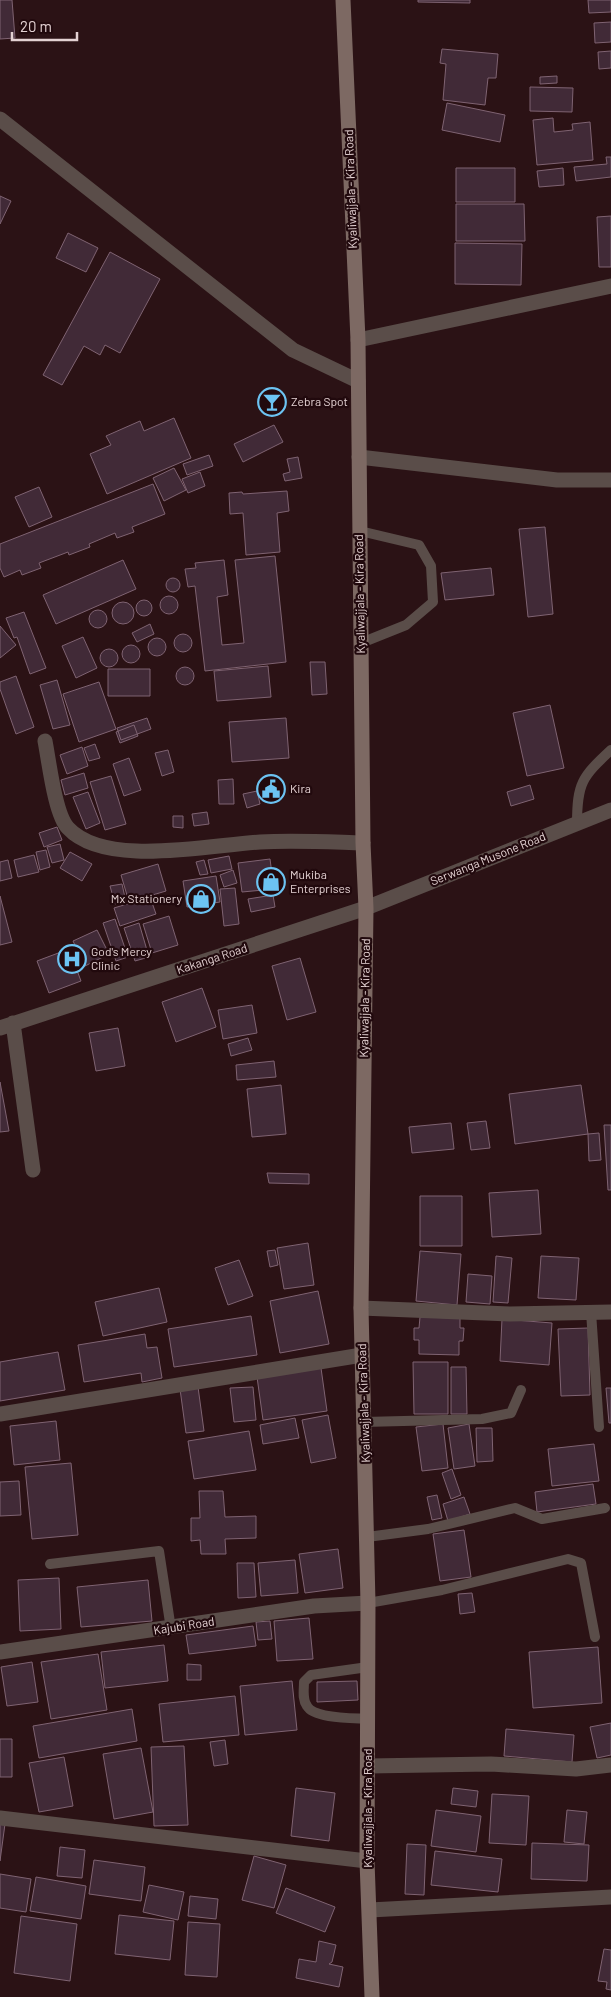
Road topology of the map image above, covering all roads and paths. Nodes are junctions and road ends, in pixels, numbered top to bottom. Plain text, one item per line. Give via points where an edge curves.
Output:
1 (344, 0) edge
2 (0, 119) edge
3 (611, 286) edge
4 (358, 340) junction
5 (358, 381) junction
6 (359, 457) junction
7 (611, 480) edge
8 (360, 531) junction
9 (361, 644) junction
10 (44, 741) dead end
11 (611, 750) edge
12 (611, 810) edge
13 (577, 824) junction
14 (363, 843) junction
15 (366, 908) junction
16 (7, 1025) edge
17 (33, 1170) dead end
18 (361, 1308) junction
19 (591, 1312) junction
20 (611, 1312) edge
21 (362, 1355) junction
22 (521, 1390) dead end
23 (0, 1414) edge
24 (364, 1422) junction
25 (600, 1427) dead end
26 (605, 1508) dead end
27 (367, 1537) junction
28 (50, 1564) dead end
29 (368, 1603) junction
30 (171, 1628) junction
31 (595, 1637) dead end
32 (0, 1652) edge
33 (368, 1667) junction
34 (368, 1719) junction
35 (611, 1765) edge
36 (368, 1766) junction
37 (0, 1818) edge
38 (367, 1860) junction
39 (611, 1897) edge
40 (370, 1910) junction
41 (372, 1997) edge

1 - 4 street, Kyaliwajjala - Kira Road
2 - 5 street via 293,350
3 - 4 street
4 - 5 street, Kyaliwajjala - Kira Road
5 - 6 street, Kyaliwajjala - Kira Road
6 - 7 street via 557,480
6 - 8 street, Kyaliwajjala - Kira Road
8 - 9 street, Kyaliwajjala - Kira Road
8 - 9 lane via 419,545 431,566 433,602 406,625
9 - 14 street, Kyaliwajjala - Kira Road
10 - 14 street via 66,827 79,839 94,846 113,850 151,850 260,842
11 - 13 lane via 584,777 577,799
12 - 13 street, Serwanga Musone Road
13 - 15 street, Serwanga Musone Road
14 - 15 street, Kyaliwajjala - Kira Road
15 - 16 street, Kakanga Road
15 - 18 street, Kyaliwajjala - Kira Road
16 - 17 street
18 - 19 street via 510,1314
18 - 21 street, Kyaliwajjala - Kira Road
19 - 20 street
19 - 25 lane
21 - 23 street
21 - 24 street, Kyaliwajjala - Kira Road
22 - 24 lane via 511,1413 482,1418
24 - 27 street, Kyaliwajjala - Kira Road
26 - 27 lane via 542,1519 516,1508 428,1529
27 - 29 street, Kyaliwajjala - Kira Road
28 - 30 lane via 159,1551
29 - 30 street, Kajubi Road via 314,1606
29 - 31 lane via 442,1590 568,1559 581,1562
29 - 33 street, Kyaliwajjala - Kira Road
30 - 32 street, Kajubi Road
33 - 34 street, Kyaliwajjala - Kira Road
33 - 34 lane via 311,1675 304,1682 304,1699 307,1708 318,1714
34 - 36 street, Kyaliwajjala - Kira Road
35 - 36 street via 576,1769 491,1764
36 - 38 street, Kyaliwajjala - Kira Road
37 - 38 street
38 - 40 street, Kyaliwajjala - Kira Road
39 - 40 street
40 - 41 street, Kyaliwajjala - Kira Road

